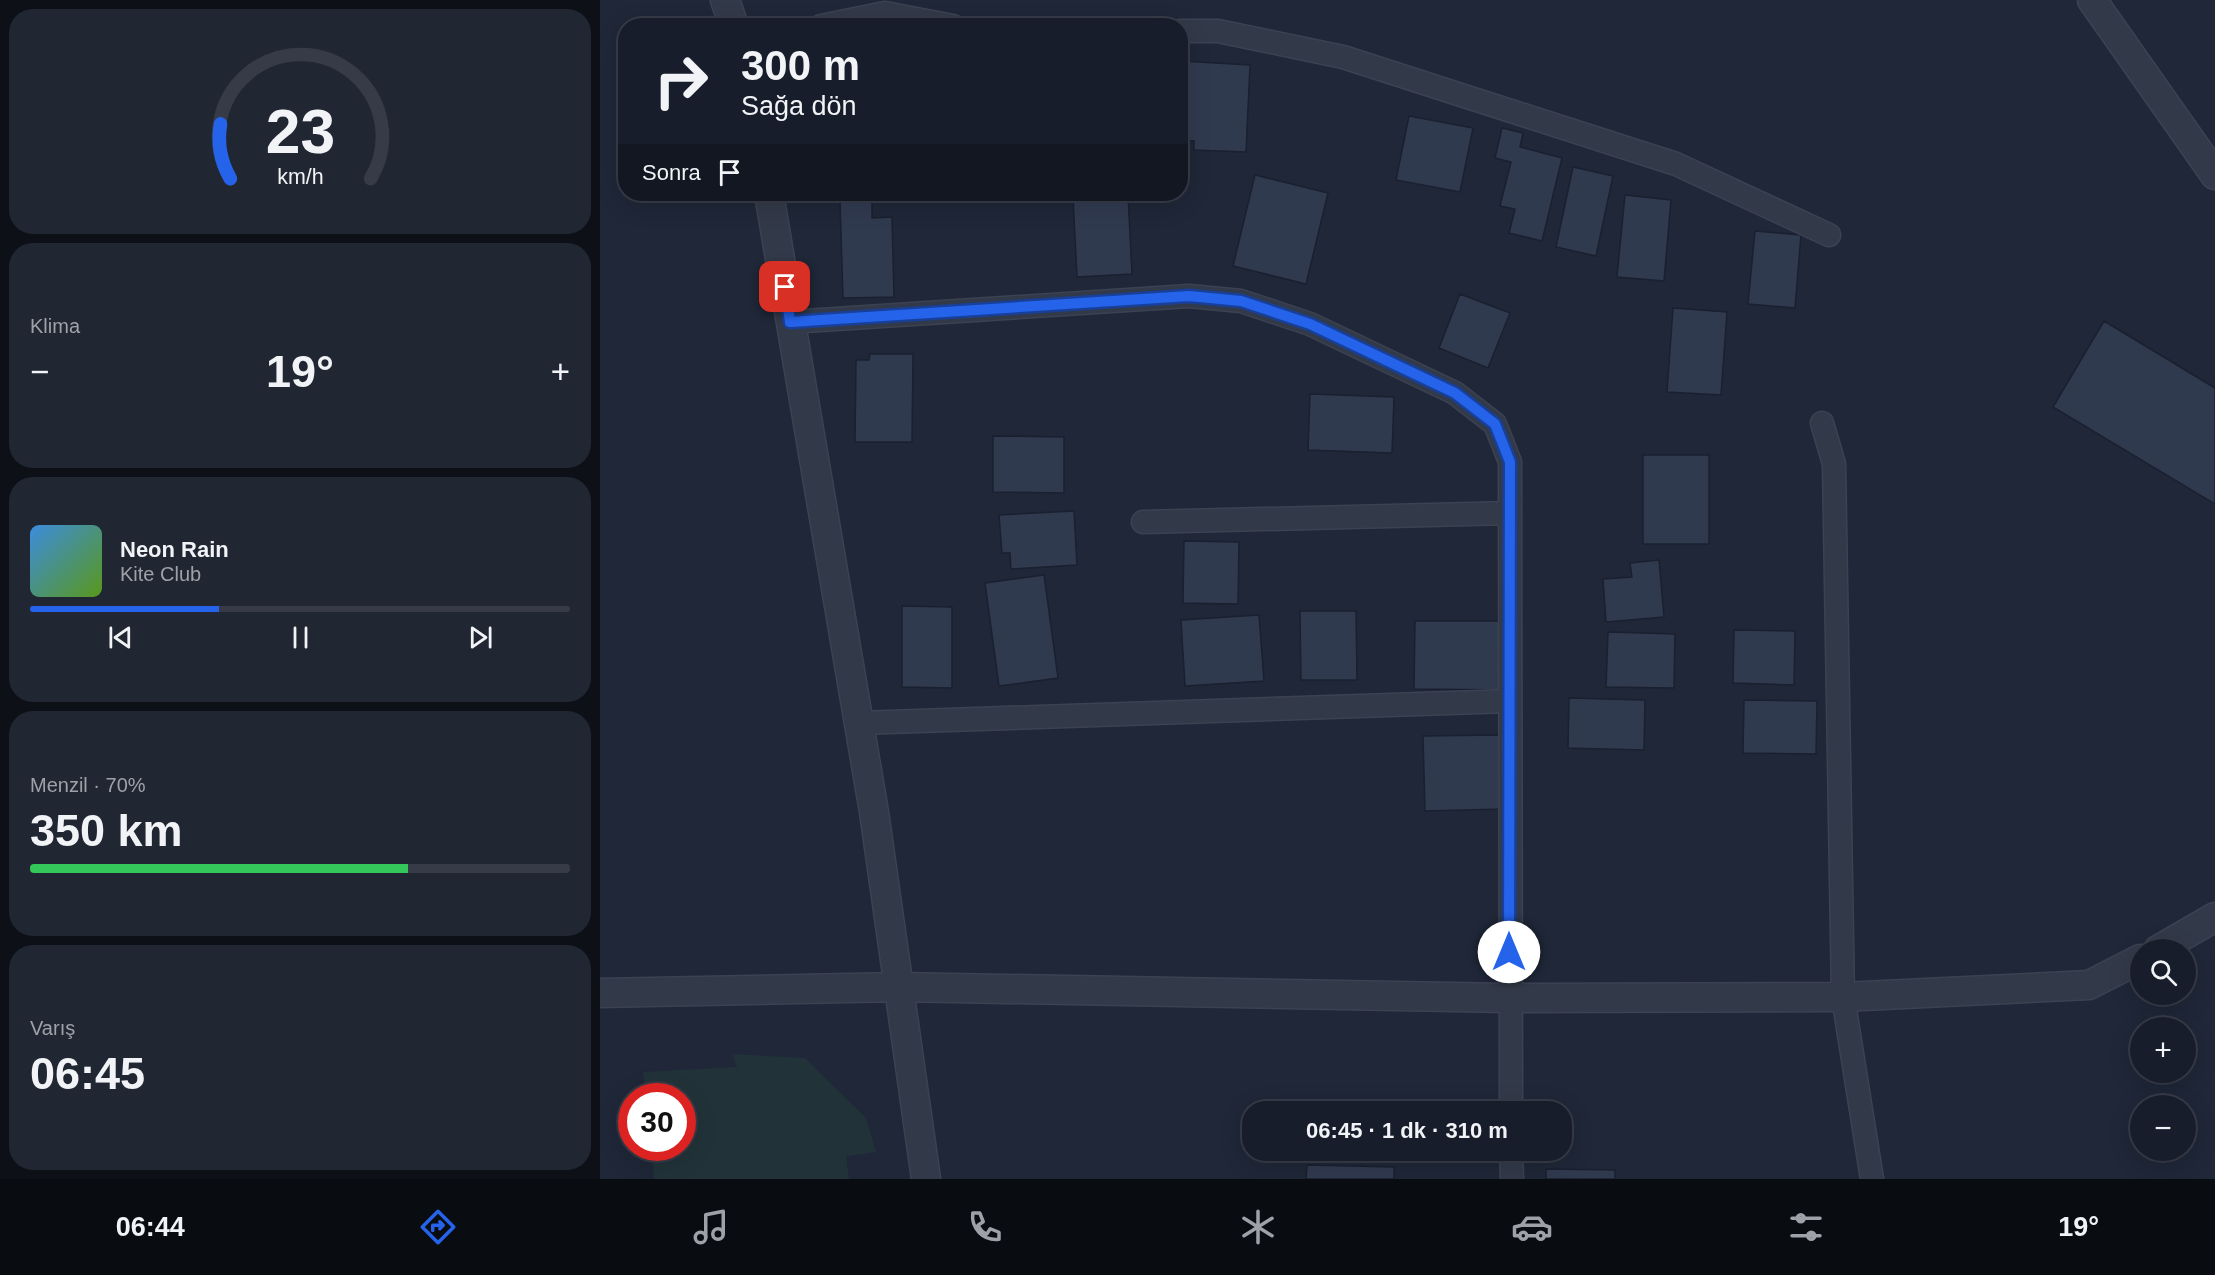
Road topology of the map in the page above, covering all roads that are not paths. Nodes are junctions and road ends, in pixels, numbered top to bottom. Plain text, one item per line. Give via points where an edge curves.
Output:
1 (725, 0) edge
2 (2092, 0) edge
3 (731, 18) edge
4 (864, 18) edge
5 (908, 18) edge
6 (1188, 31) edge
7 (2215, 175) edge
8 (770, 201) edge
9 (1829, 235) dead end
10 (790, 322) junction
11 (1822, 423) dead end
12 (1510, 513) junction
13 (1143, 522) dead end
14 (1510, 701) junction
15 (859, 723) junction
16 (2215, 917) edge
17 (2177, 939) edge
18 (2130, 963) edge
19 (899, 987) junction
20 (600, 993) edge
21 (1843, 997) junction
22 (1509, 998) junction
23 (1511, 1101) edge
24 (1511, 1161) edge
25 (926, 1179) edge
26 (1512, 1179) edge
27 (1872, 1179) edge

1 - 3 street
2 - 7 street
4 - 5 street via 885,14
6 - 9 street via 1218,31 1343,57 1676,164
8 - 10 street
10 - 12 street via 1189,296 1241,301 1310,324 1455,393 1495,424 1510,462
10 - 15 street
11 - 21 street via 1834,464
12 - 13 street
12 - 14 street
14 - 15 street
14 - 22 street
15 - 19 street
16 - 17 street
18 - 21 street via 2088,985
19 - 20 street
19 - 22 street
19 - 25 street
21 - 22 street
21 - 27 street
22 - 23 street
24 - 26 street

